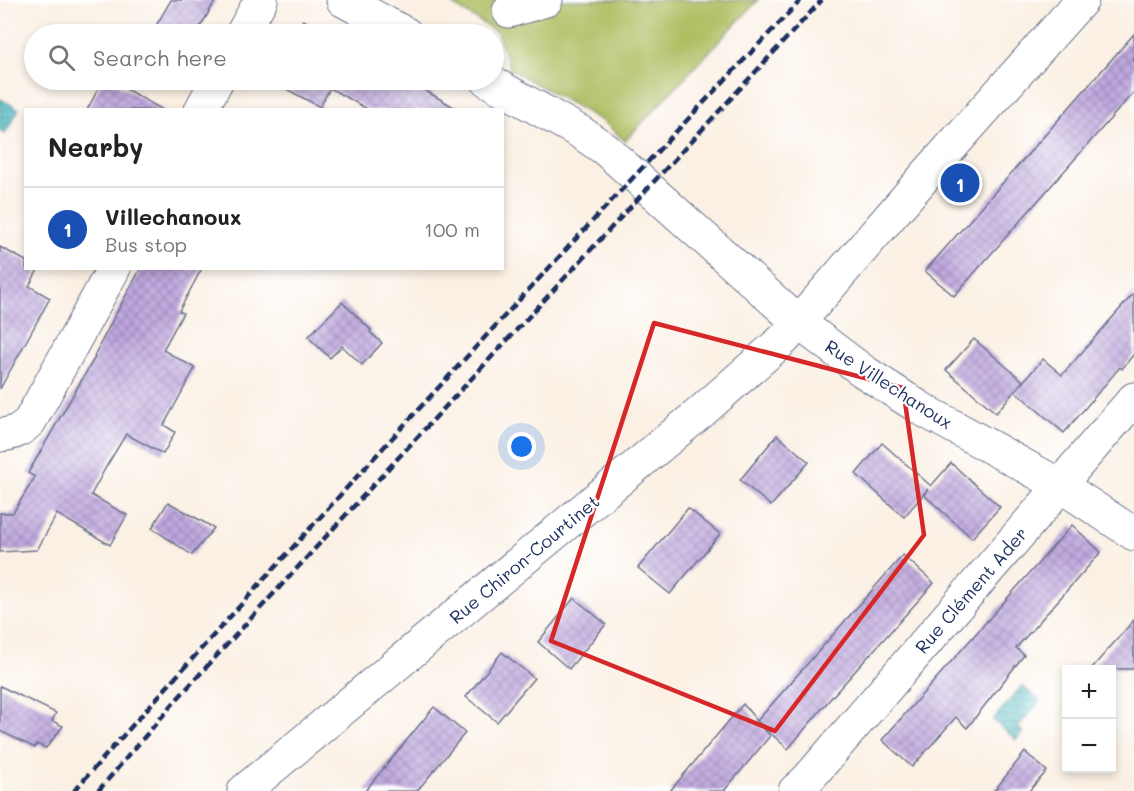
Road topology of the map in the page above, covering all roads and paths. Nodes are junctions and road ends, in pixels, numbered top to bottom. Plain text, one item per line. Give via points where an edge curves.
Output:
1 (261, 0) edge
2 (343, 0) edge
3 (546, 0) edge
4 (1082, 0) edge
5 (508, 11) dead end
6 (248, 24) edge
7 (387, 24) edge
8 (212, 90) edge
9 (504, 90) edge
10 (202, 108) edge
11 (113, 270) edge
12 (798, 322) junction
13 (1134, 399) edge
14 (0, 435) edge
15 (1061, 486) junction
16 (1134, 534) edge
17 (806, 787) edge
18 (244, 791) edge

1 - 6 street
2 - 7 street
3 - 5 street
4 - 12 street, Rue Chiron-Courtinet
8 - 10 street
9 - 12 street, Rue Villechanoux via 605,149
11 - 14 street via 30,421 20,431
12 - 15 street, Rue Villechanoux via 862,371 920,408
12 - 18 street, Rue Chiron-Courtinet via 701,412
13 - 15 street, Rue Clément Ader
15 - 16 street, Rue Villechanoux
15 - 17 street, Rue Clément Ader

